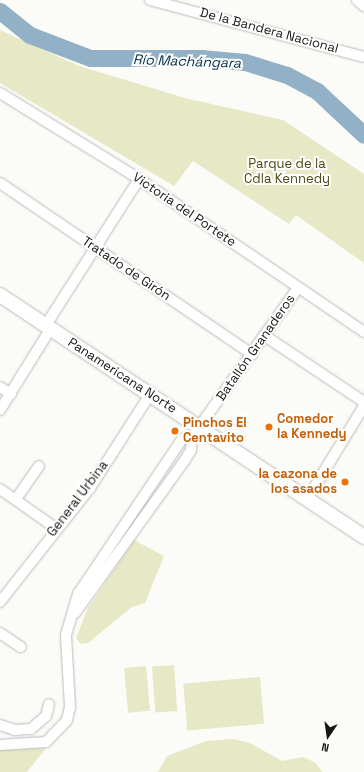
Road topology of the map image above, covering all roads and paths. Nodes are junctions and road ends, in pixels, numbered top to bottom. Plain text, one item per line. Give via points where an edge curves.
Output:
1 (150, 0) edge
2 (357, 0) edge
3 (364, 6) edge
4 (364, 57) edge
5 (0, 93) edge
6 (139, 179) junction
7 (0, 183) edge
8 (96, 248) junction
9 (298, 288) junction
10 (0, 295) edge
11 (48, 326) junction
12 (364, 332) edge
13 (265, 336) junction
14 (252, 354) junction
15 (0, 387) edge
16 (151, 393) junction
17 (11, 394) junction
18 (364, 402) edge
19 (364, 406) edge
20 (0, 410) edge
21 (196, 433) junction
22 (38, 466) dead end
23 (0, 489) edge
24 (16, 499) junction
25 (307, 499) junction
26 (57, 529) junction
27 (364, 537) edge
28 (0, 602) edge
29 (73, 616) junction
30 (0, 633) edge
31 (21, 647) dead end
32 (49, 704) dead end
33 (0, 725) edge
34 (0, 745) edge

1 - 4 street, De la Bandera Nacional
2 - 3 street
5 - 6 street, Victoria del Portete
6 - 8 street
6 - 9 street, Victoria del Portete
7 - 8 street, Tratado de Girón
8 - 11 street
8 - 14 street, Tratado de Girón
9 - 12 street, Victoria del Portete
9 - 13 street, Batallón Granaderos
10 - 11 main road, Panamericana Norte
11 - 16 main road, Panamericana Norte
11 - 17 street
13 - 14 street, Batallón Granaderos
13 - 18 street
14 - 21 street, Batallón Granaderos
15 - 17 street
16 - 21 main road, Panamericana Norte
16 - 26 street, General Urbina via 90,488
17 - 20 street
19 - 25 street
21 - 25 main road, Panamericana Norte
21 - 29 street via 185,460
21 - 29 street via 182,438 141,496 78,594
22 - 24 street
23 - 24 street
24 - 26 street
25 - 27 main road, Panamericana Norte
26 - 28 street, General Urbina
29 - 34 street via 66,635 70,707 67,720 46,742
30 - 31 street
32 - 33 street via 46,716 31,729 15,730

